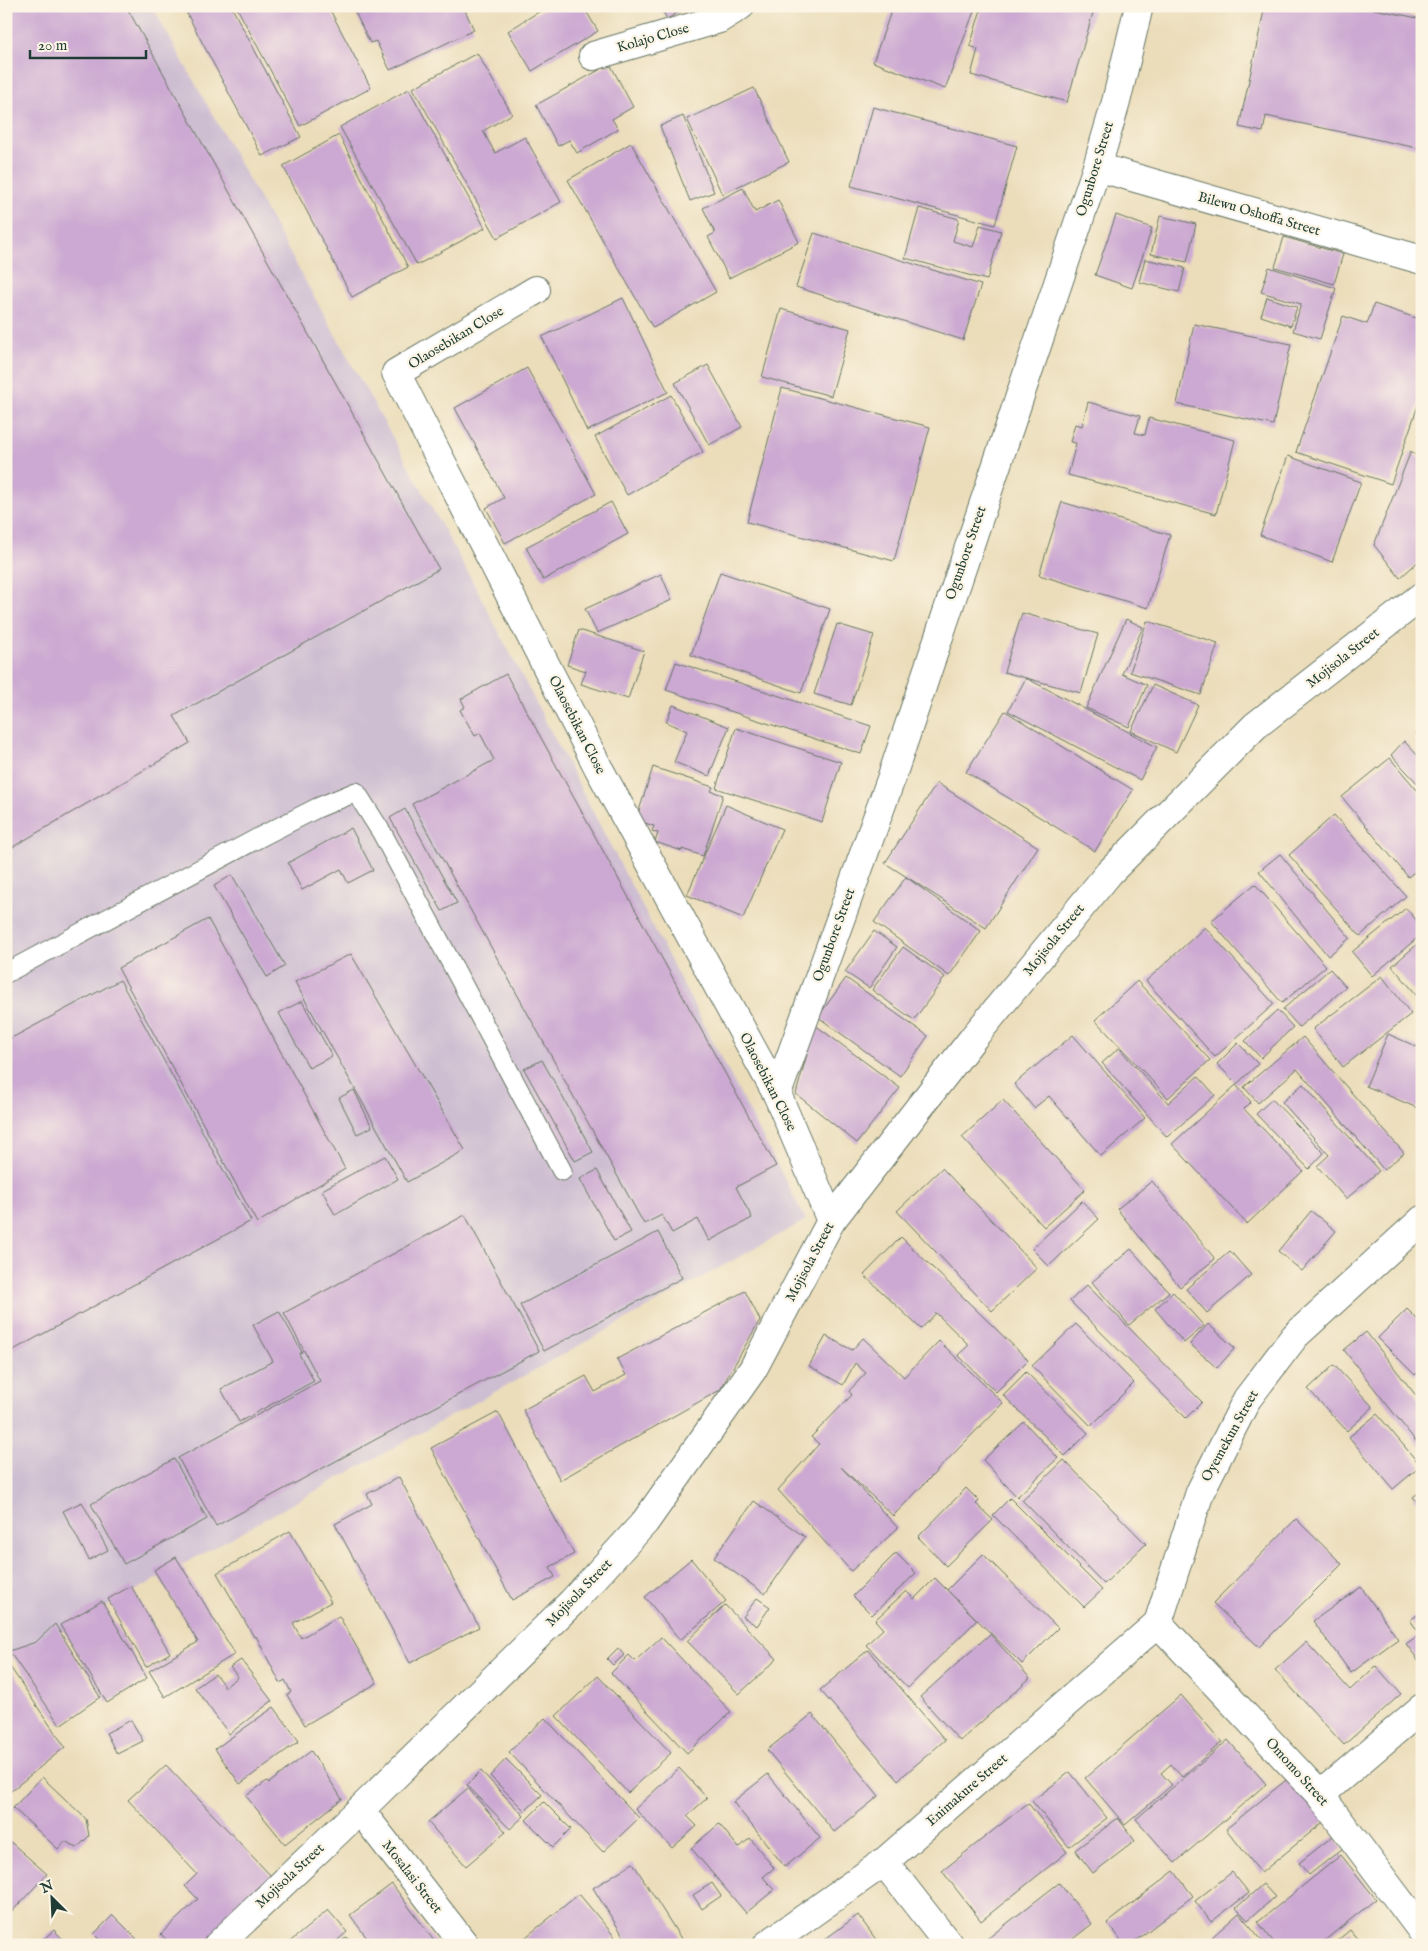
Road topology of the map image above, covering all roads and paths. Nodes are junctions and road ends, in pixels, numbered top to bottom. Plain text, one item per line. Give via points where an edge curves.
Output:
1 (740, 6) edge
2 (1139, 6) edge
3 (593, 56) dead end
4 (1097, 167) junction
5 (1422, 260) edge
6 (536, 290) dead end
7 (1422, 596) edge
8 (6, 973) edge
9 (777, 1094) junction
10 (562, 1171) dead end
11 (1422, 1220) edge
12 (831, 1221) junction
13 (1158, 1623) junction
14 (1422, 1708) edge
15 (1320, 1795) junction
16 (360, 1810) junction
17 (884, 1862) junction
18 (1422, 1931) edge
19 (218, 1945) edge
20 (465, 1945) edge
21 (767, 1945) edge
22 (949, 1945) edge

1 - 3 street, Kolajo Close via 719,19
2 - 4 street, Ogunbore Street
4 - 5 street, Bilewu Oshoffa Street
4 - 9 street, Ogunbore Street via 891,779
6 - 9 street, Olaosebikan Close via 396,374 598,767
7 - 12 street, Mojisola Street via 1255,726 1109,873 974,1037
8 - 10 lane via 264,835 356,792 382,833
9 - 12 street, Olaosebikan Close
11 - 13 street, Oyemekun Street via 1295,1336 1248,1399 1200,1492
12 - 16 street, Mojisola Street via 752,1369 645,1522 572,1602
13 - 15 street, Omomo Street
13 - 17 street, Enimakure Street
14 - 15 street
15 - 18 street, Omomo Street
16 - 19 street, Mojisola Street
16 - 20 street, Mosalasi Street
17 - 21 street, Enimakure Street
17 - 22 street

